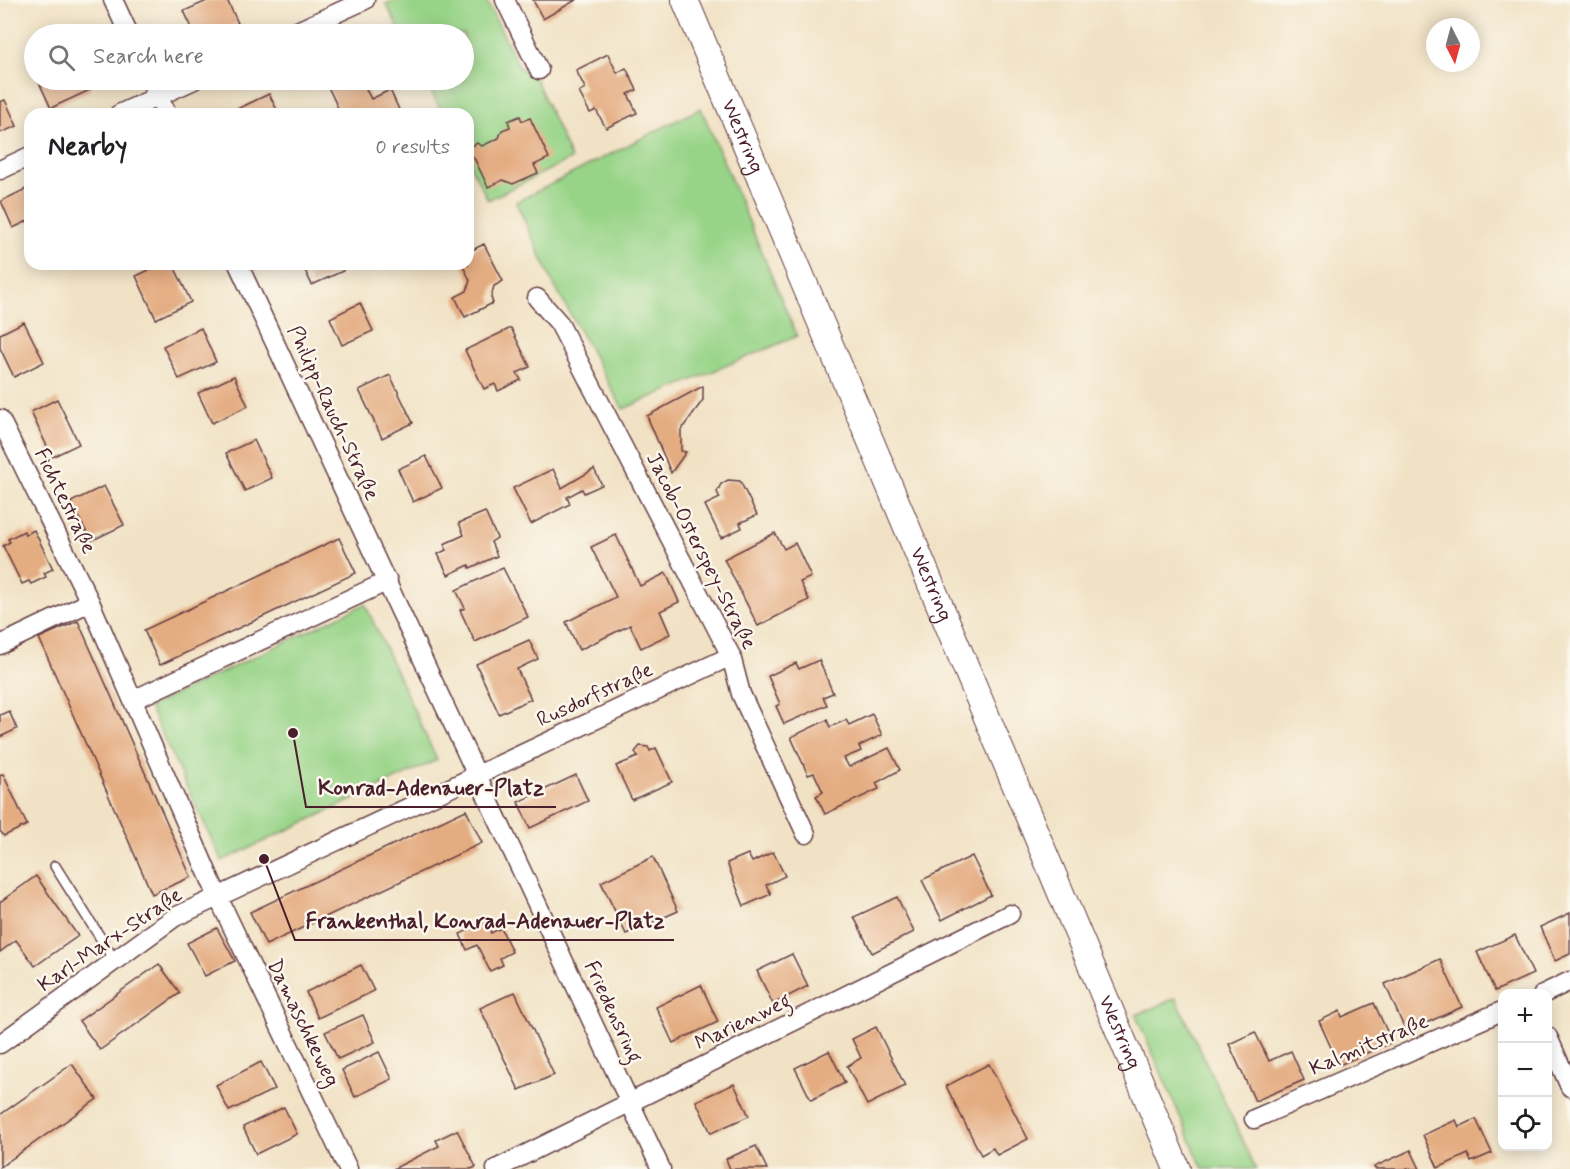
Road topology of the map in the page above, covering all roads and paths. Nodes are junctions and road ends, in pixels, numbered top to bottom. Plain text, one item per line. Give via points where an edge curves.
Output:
1 (113, 0) edge
2 (365, 0) edge
3 (505, 0) edge
4 (685, 0) edge
5 (124, 24) edge
6 (313, 24) edge
7 (539, 70) dead end
8 (151, 90) edge
9 (155, 90) edge
10 (127, 108) edge
11 (164, 108) edge
12 (24, 159) edge
13 (0, 170) edge
14 (241, 270) edge
15 (537, 298) dead end
16 (0, 419) edge
17 (388, 581) junction
18 (90, 602) junction
19 (0, 645) edge
20 (731, 656) junction
21 (133, 700) junction
22 (478, 775) junction
23 (806, 834) dead end
24 (55, 866) dead end
25 (218, 897) junction
26 (1010, 914) dead end
27 (115, 961) junction
28 (1570, 981) edge
29 (1552, 989) edge
30 (1498, 1013) edge
31 (1551, 1043) edge
32 (0, 1044) edge
33 (1570, 1087) edge
34 (631, 1102) junction
35 (1254, 1119) dead end
36 (348, 1169) edge
37 (496, 1169) edge
38 (661, 1169) edge
39 (1177, 1169) edge

1 - 5 street
2 - 6 street
3 - 7 street
4 - 39 main road, Westring
8 - 10 street
9 - 11 street
12 - 13 street
14 - 17 street, Philipp-Rauch-Straße
15 - 20 street, Jacob-Osterspey-Straße via 559,323
16 - 18 street, Fichtestraße
17 - 21 street
17 - 22 street, Friedensring
18 - 19 street
18 - 21 street, Fichtestraße
20 - 22 street, Rusdorfstraße
20 - 23 street, Jacob-Osterspey-Straße via 741,694
21 - 25 street, Damaschkeweg
22 - 25 street, Rusdorfstraße
22 - 34 street, Friedensring
24 - 27 lane
25 - 27 street, Karl-Marx-Straße via 175,917
25 - 36 street, Damaschkeweg
26 - 34 street, Marienweg
27 - 32 street, Karl-Marx-Straße
28 - 29 street
30 - 35 street, Kalmitstraße
31 - 33 street
34 - 37 street, Marienweg
34 - 38 street, Friedensring

